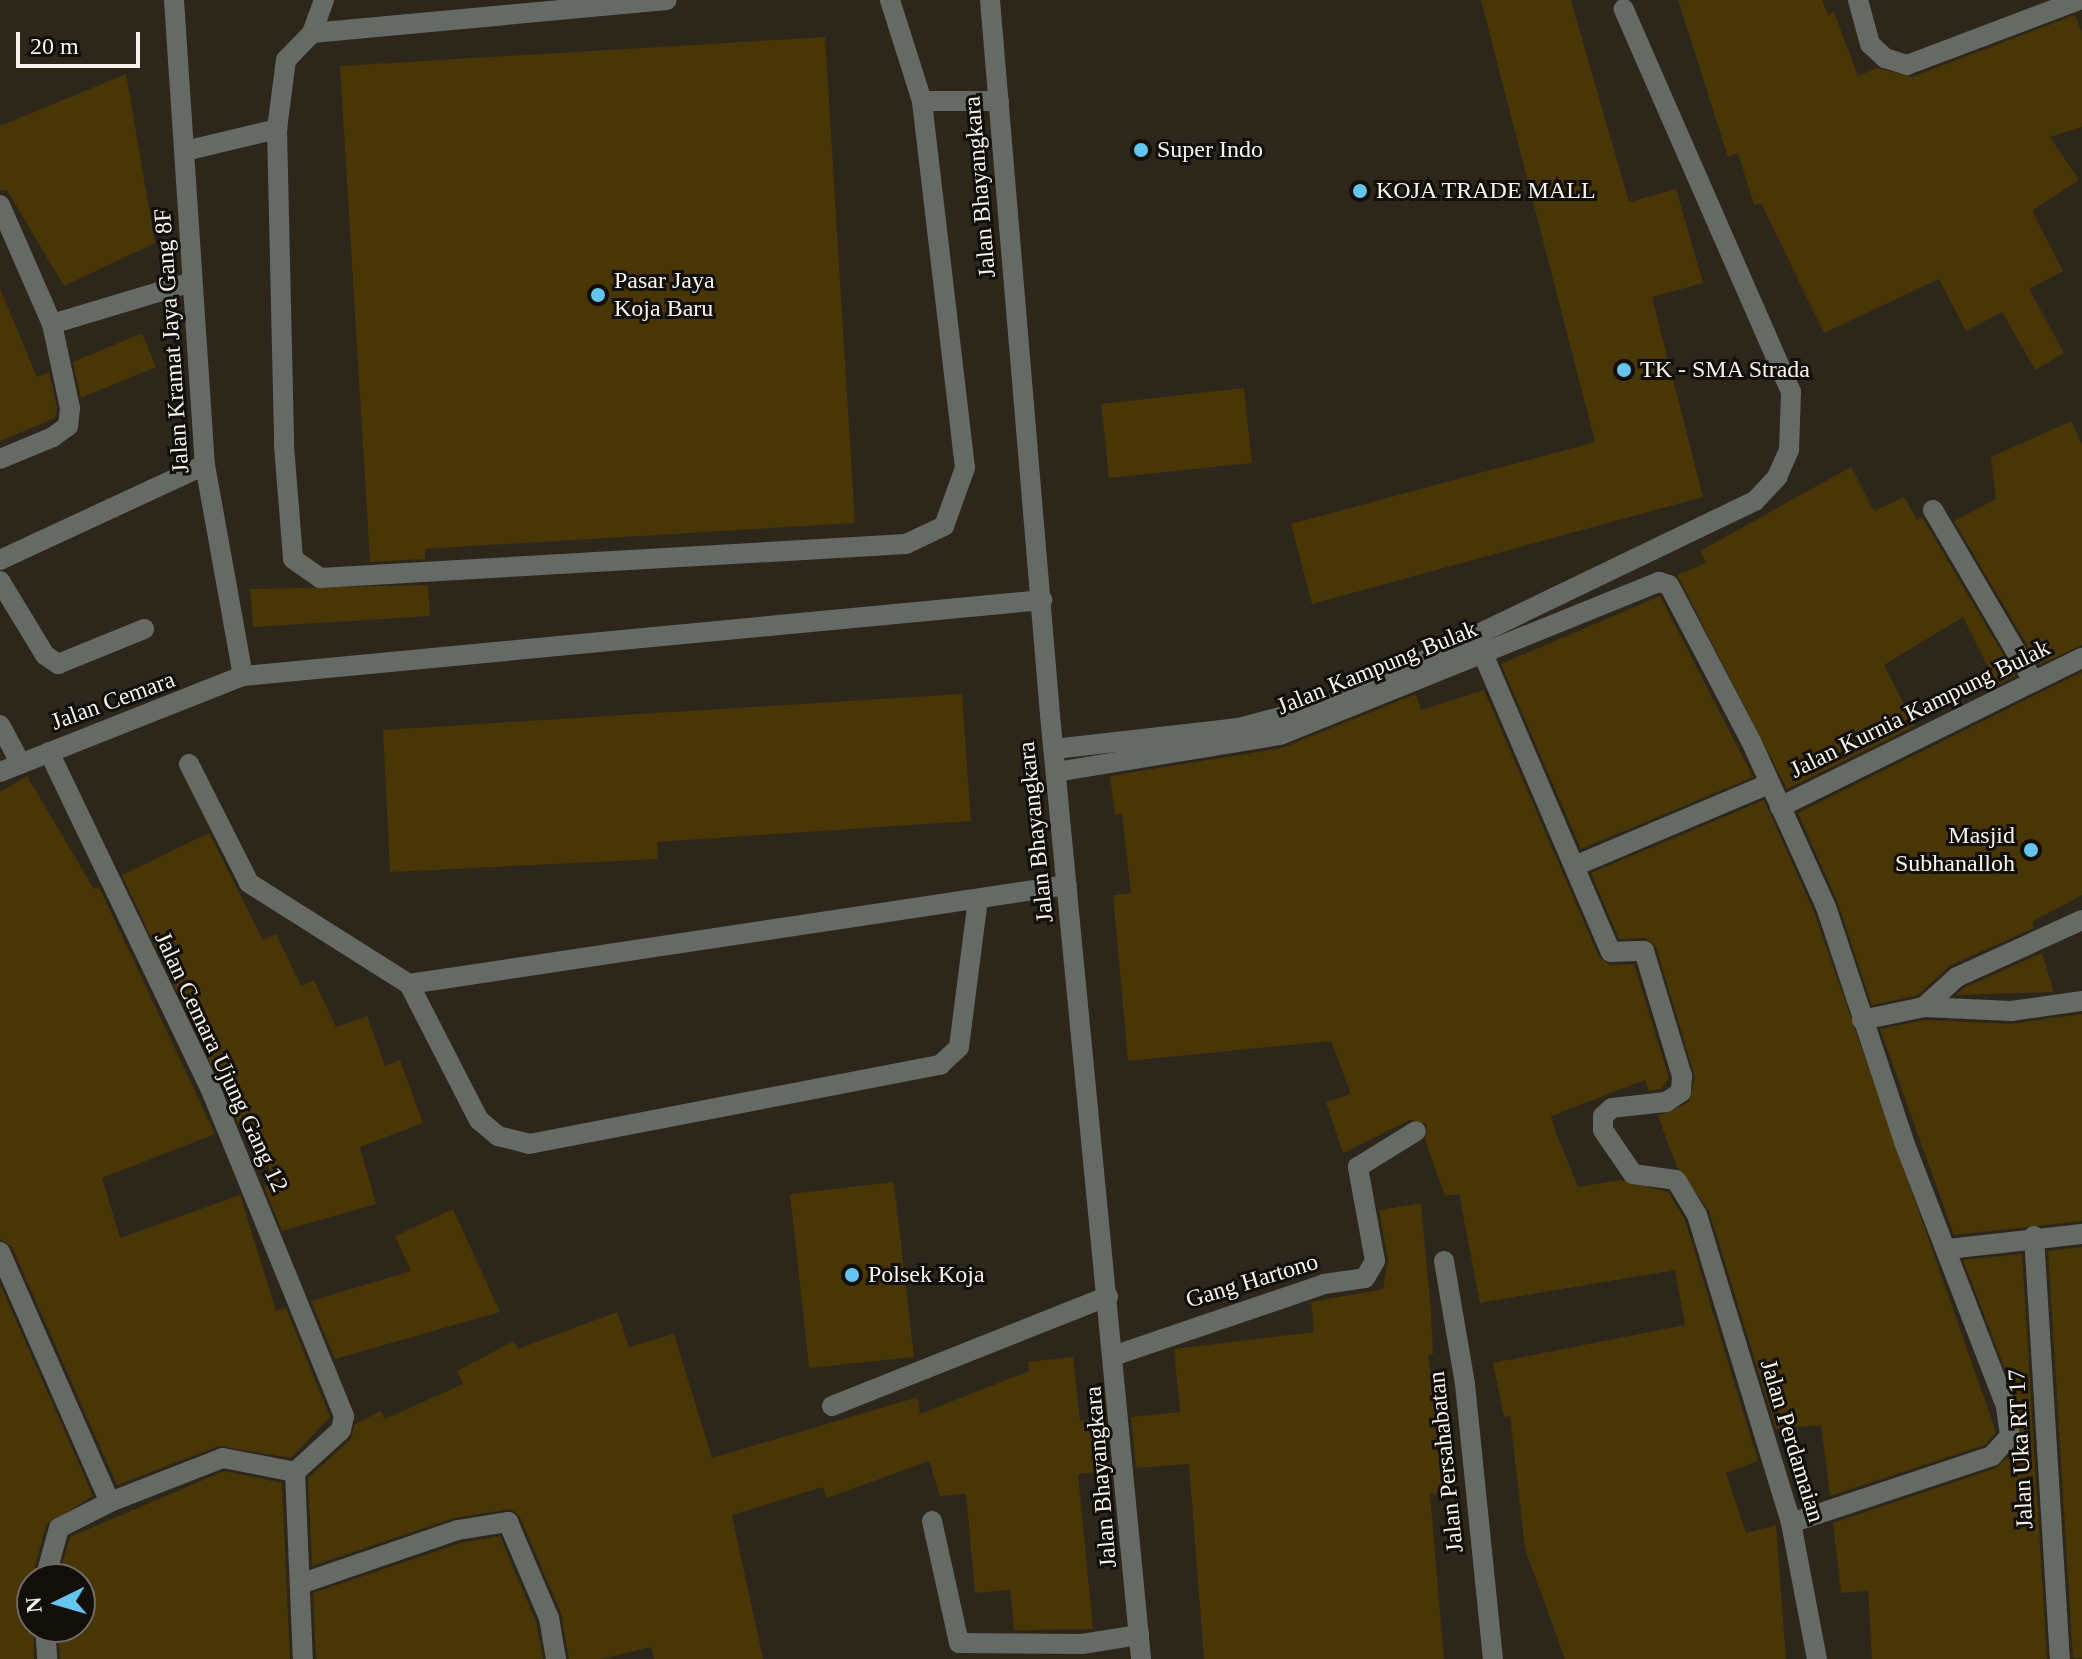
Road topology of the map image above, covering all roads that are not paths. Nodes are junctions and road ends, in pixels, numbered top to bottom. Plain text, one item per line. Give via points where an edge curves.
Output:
1 (174, 0) edge
2 (324, 0) edge
3 (666, 0) edge
4 (890, 0) edge
5 (990, 0) edge
6 (1858, 0) edge
7 (2081, 0) edge
8 (1624, 9) dead end
9 (312, 33) junction
10 (922, 101) junction
11 (999, 101) junction
12 (277, 129) junction
13 (185, 151) junction
14 (0, 205) edge
15 (192, 282) junction
16 (52, 324) junction
17 (0, 459) edge
18 (205, 465) junction
19 (1933, 510) dead end
20 (0, 560) edge
21 (0, 581) edge
22 (1042, 600) junction
23 (144, 629) dead end
24 (1483, 654) junction
25 (2082, 658) edge
26 (243, 676) junction
27 (2034, 682) junction
28 (0, 725) edge
29 (1054, 749) junction
30 (49, 752) junction
31 (21, 764) junction
32 (189, 764) dead end
33 (0, 772) edge
34 (1056, 772) junction
35 (1769, 784) junction
36 (1780, 807) junction
37 (1577, 865) junction
38 (1067, 885) junction
39 (978, 899) junction
40 (2082, 920) edge
41 (409, 984) junction
42 (2082, 1001) edge
43 (1924, 1007) junction
44 (1862, 1020) junction
45 (1416, 1131) dead end
46 (2082, 1234) edge
47 (2034, 1236) junction
48 (1948, 1249) junction
49 (0, 1252) edge
50 (1444, 1261) dead end
51 (1108, 1296) junction
52 (1116, 1355) junction
53 (832, 1406) dead end
54 (295, 1472) junction
55 (110, 1502) junction
56 (932, 1521) dead end
57 (1791, 1523) junction
58 (49, 1563) edge
59 (300, 1584) junction
60 (1139, 1635) junction
61 (303, 1659) edge
62 (556, 1659) edge
63 (1141, 1659) edge
64 (1493, 1659) edge
65 (1817, 1659) edge
66 (2060, 1659) edge

1 - 13 street, Jalan Kramat Jaya Gang 8F
2 - 9 street
3 - 9 street
4 - 10 street
5 - 11 street, Jalan Bhayangkara
6 - 7 street via 1870,44 1895,63 1921,63
8 - 29 street via 1791,392 1789,450 1777,477 1755,501 1337,702 1239,728
9 - 12 street via 286,60
10 - 11 street
10 - 12 street via 965,468 944,526 906,544 436,574 320,578 293,559 284,446
11 - 22 street, Jalan Bhayangkara
12 - 13 street
13 - 15 street, Jalan Kramat Jaya Gang 8F
14 - 16 street
15 - 16 street
15 - 18 street, Jalan Kramat Jaya Gang 8F
16 - 17 street via 68,426
18 - 20 street
18 - 26 street, Jalan Kramat Jaya Gang 8F
19 - 27 street
21 - 23 street via 45,655 58,664 75,662
22 - 26 street, Jalan Cemara
22 - 29 street, Jalan Bhayangkara
24 - 34 street, Jalan Kampung Bulak via 1280,735
24 - 35 street, Jalan Kampung Bulak via 1659,582 1669,585
24 - 37 street via 1513,733
25 - 27 street, Jalan Kurnia Kampung Bulak
26 - 30 street, Jalan Cemara
27 - 36 street, Jalan Kurnia Kampung Bulak
28 - 31 street
29 - 34 street, Jalan Bhayangkara
30 - 31 street, Jalan Cemara
30 - 54 street, Jalan Cemara Ujung Gang 12 via 213,1095 338,1398 341,1430
31 - 33 street, Jalan Cemara
32 - 41 street via 249,883
34 - 38 street, Jalan Bhayangkara
35 - 36 street
35 - 37 street
36 - 44 street via 1826,907
37 - 57 street, Jalan Perdamaian via 1611,952 1644,951 1682,1076 1681,1092 1666,1102 1612,1108 1603,1116 1603,1130 1633,1174 1676,1180 1706,1240
38 - 39 street
38 - 51 street, Jalan Bhayangkara
39 - 41 street
39 - 41 street via 959,1047 940,1065 529,1144 498,1136 479,1120
40 - 43 street via 1957,977
42 - 43 street via 2011,1011
43 - 44 street
44 - 48 street
45 - 52 street, Gang Hartono via 1358,1167 1375,1261 1365,1278 1324,1284
46 - 47 street
47 - 48 street
47 - 66 street, Jalan Uka RT 17
48 - 57 street via 2010,1436 1992,1456
49 - 55 street
50 - 64 street, Jalan Persahabatan via 1465,1384
51 - 52 street, Jalan Bhayangkara
51 - 53 street
52 - 60 street, Jalan Bhayangkara
54 - 55 street via 223,1458
54 - 59 street
55 - 58 street via 59,1528
56 - 60 street via 959,1643 1082,1644
57 - 65 street, Jalan Perdamaian
59 - 61 street
59 - 62 street via 458,1530 508,1522 549,1618
60 - 63 street, Jalan Bhayangkara

